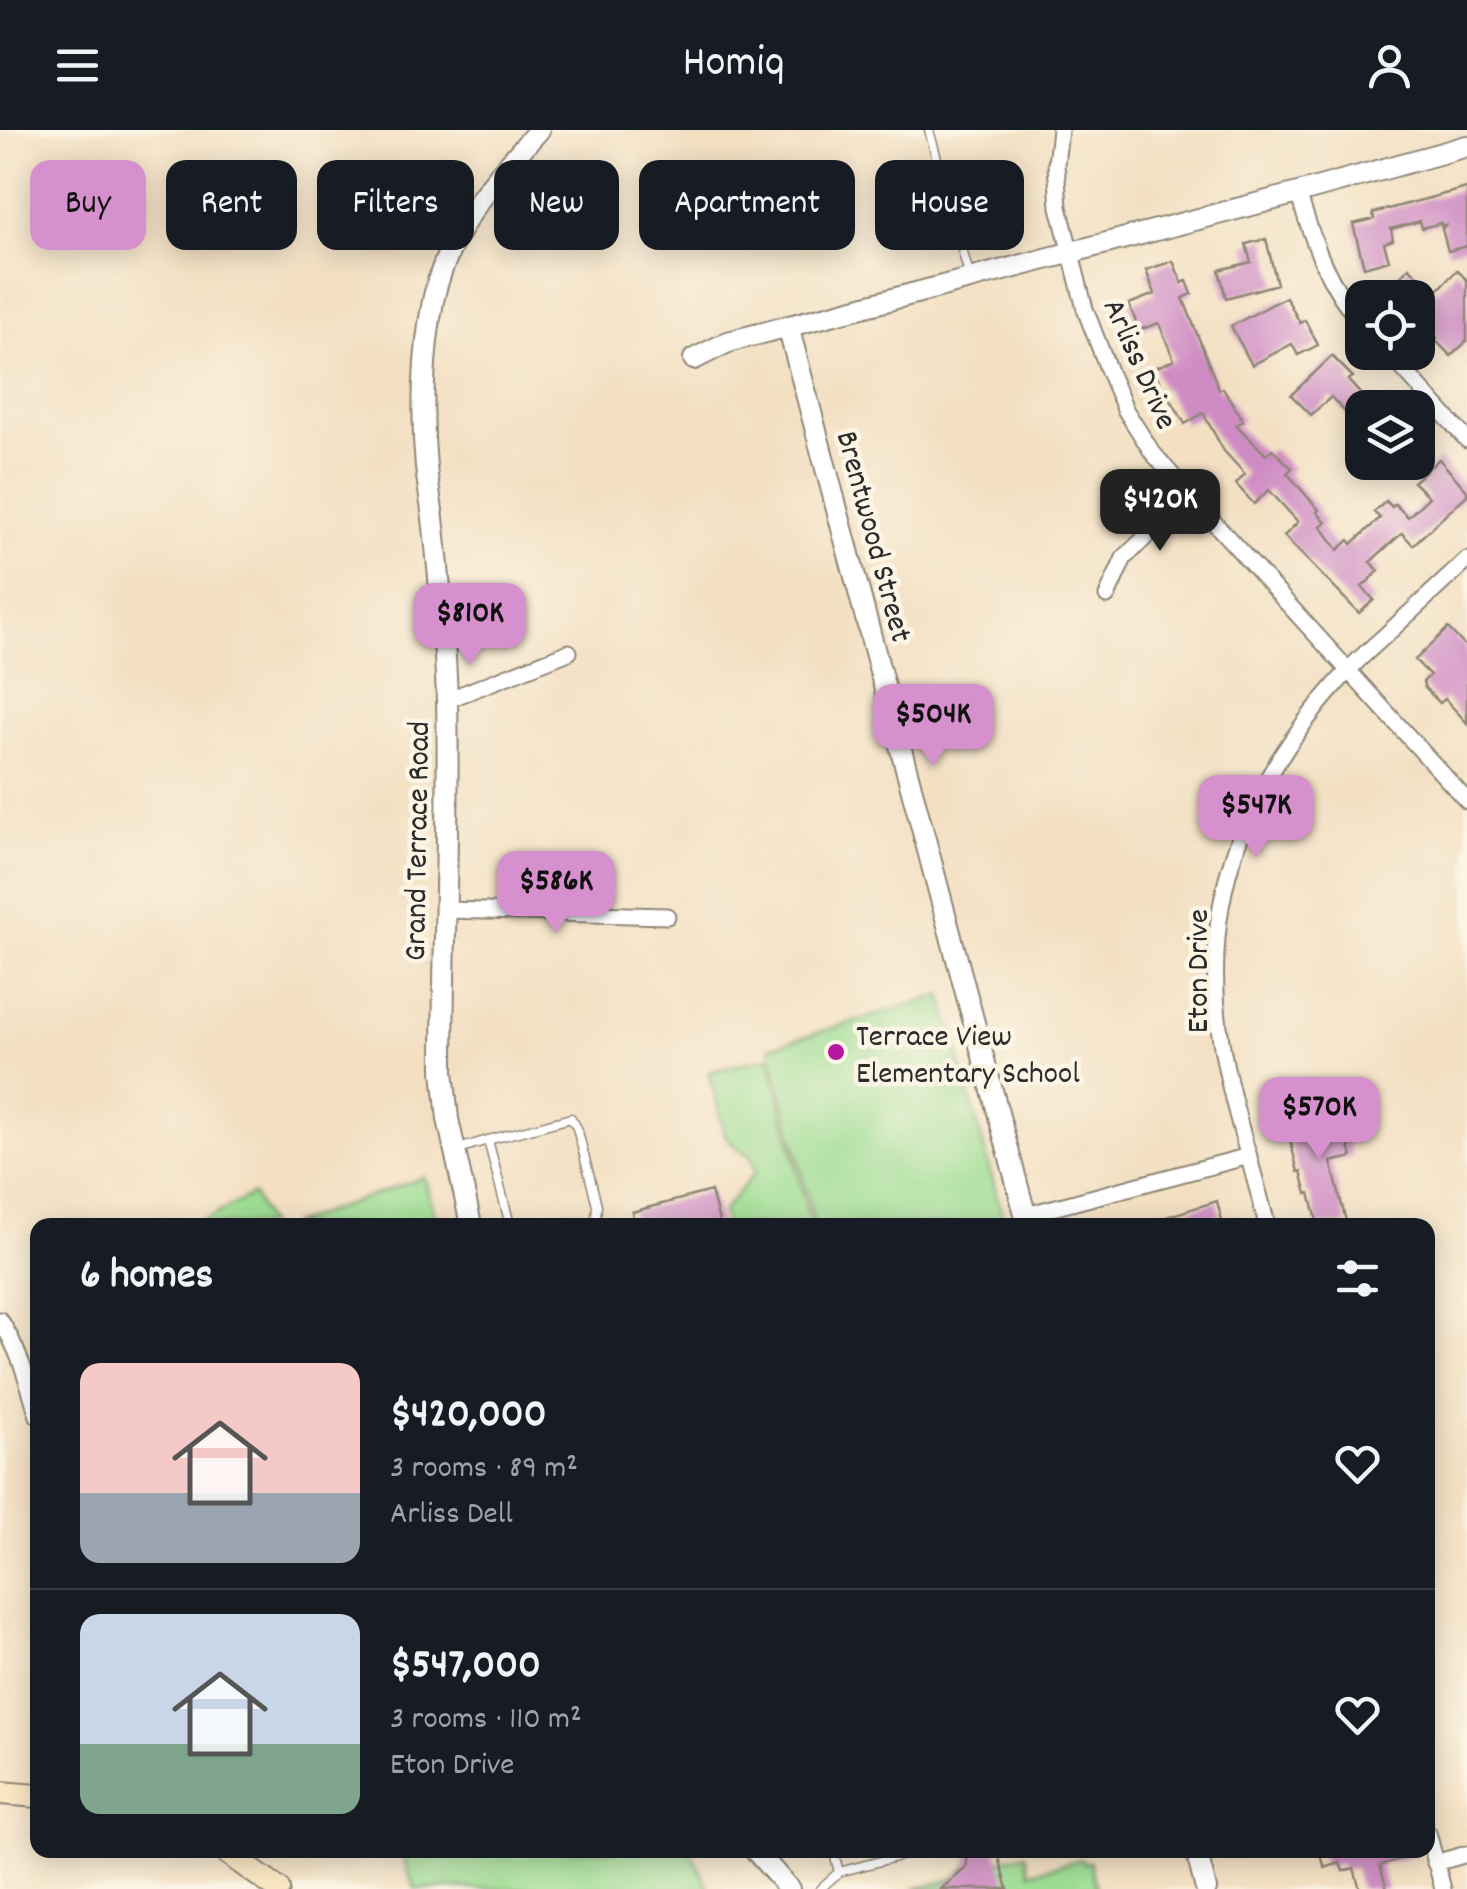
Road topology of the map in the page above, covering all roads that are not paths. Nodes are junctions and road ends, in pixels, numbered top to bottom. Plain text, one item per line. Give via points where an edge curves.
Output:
1 (539, 130) edge
2 (929, 130) edge
3 (1060, 130) edge
4 (1467, 146) edge
5 (1298, 192) junction
6 (1070, 252) junction
7 (970, 278) junction
8 (1345, 303) edge
9 (788, 326) junction
10 (694, 359) dead end
11 (1404, 370) edge
12 (1467, 440) edge
13 (1189, 495) junction
14 (1467, 560) edge
15 (1107, 596) dead end
16 (569, 652) dead end
17 (1347, 671) junction
18 (447, 700) junction
19 (1467, 801) edge
20 (446, 910) junction
21 (667, 916) dead end
22 (488, 1140) junction
23 (455, 1150) junction
24 (1249, 1156) junction
25 (470, 1218) edge
26 (508, 1218) edge
27 (596, 1218) edge
28 (1026, 1218) edge
29 (1034, 1218) edge
30 (1266, 1218) edge
31 (0, 1320) edge
32 (30, 1387) edge
33 (0, 1793) edge
34 (30, 1795) edge
35 (1467, 1854) edge
36 (235, 1858) edge
37 (761, 1858) edge
38 (835, 1858) edge
39 (892, 1858) edge
40 (1198, 1858) edge
41 (1434, 1858) edge
42 (1435, 1863) junction
43 (839, 1872) junction
44 (278, 1889) edge
45 (789, 1889) edge
46 (820, 1889) edge
47 (1206, 1889) edge
48 (1442, 1889) edge

1 - 18 street, Grand Terrace Road via 460,226 434,300 426,450
2 - 7 lane
3 - 6 street, Arliss Drive via 1059,207
4 - 5 street
5 - 6 street
5 - 8 street via 1318,256
6 - 7 street
6 - 13 street, Arliss Drive via 1126,411
7 - 9 street
9 - 10 street
9 - 28 street, Brentwood Street
11 - 12 street
13 - 15 street via 1124,558
13 - 17 street, Arliss Drive
14 - 17 street, Eton Drive
16 - 18 street
17 - 19 street, Arliss Drive
17 - 24 street, Eton Drive via 1265,779 1222,900 1218,1020
18 - 20 street, Grand Terrace Road
20 - 21 street
20 - 23 street, Grand Terrace Road via 442,1071
22 - 23 lane
22 - 26 lane
22 - 27 lane via 571,1118
23 - 25 street, Grand Terrace Road
24 - 29 street
24 - 30 street, Eton Drive
31 - 32 street
33 - 34 main road
35 - 42 street
36 - 44 main road
37 - 45 street
38 - 43 lane
39 - 43 lane
40 - 47 street
41 - 42 street
42 - 48 street
43 - 46 lane

